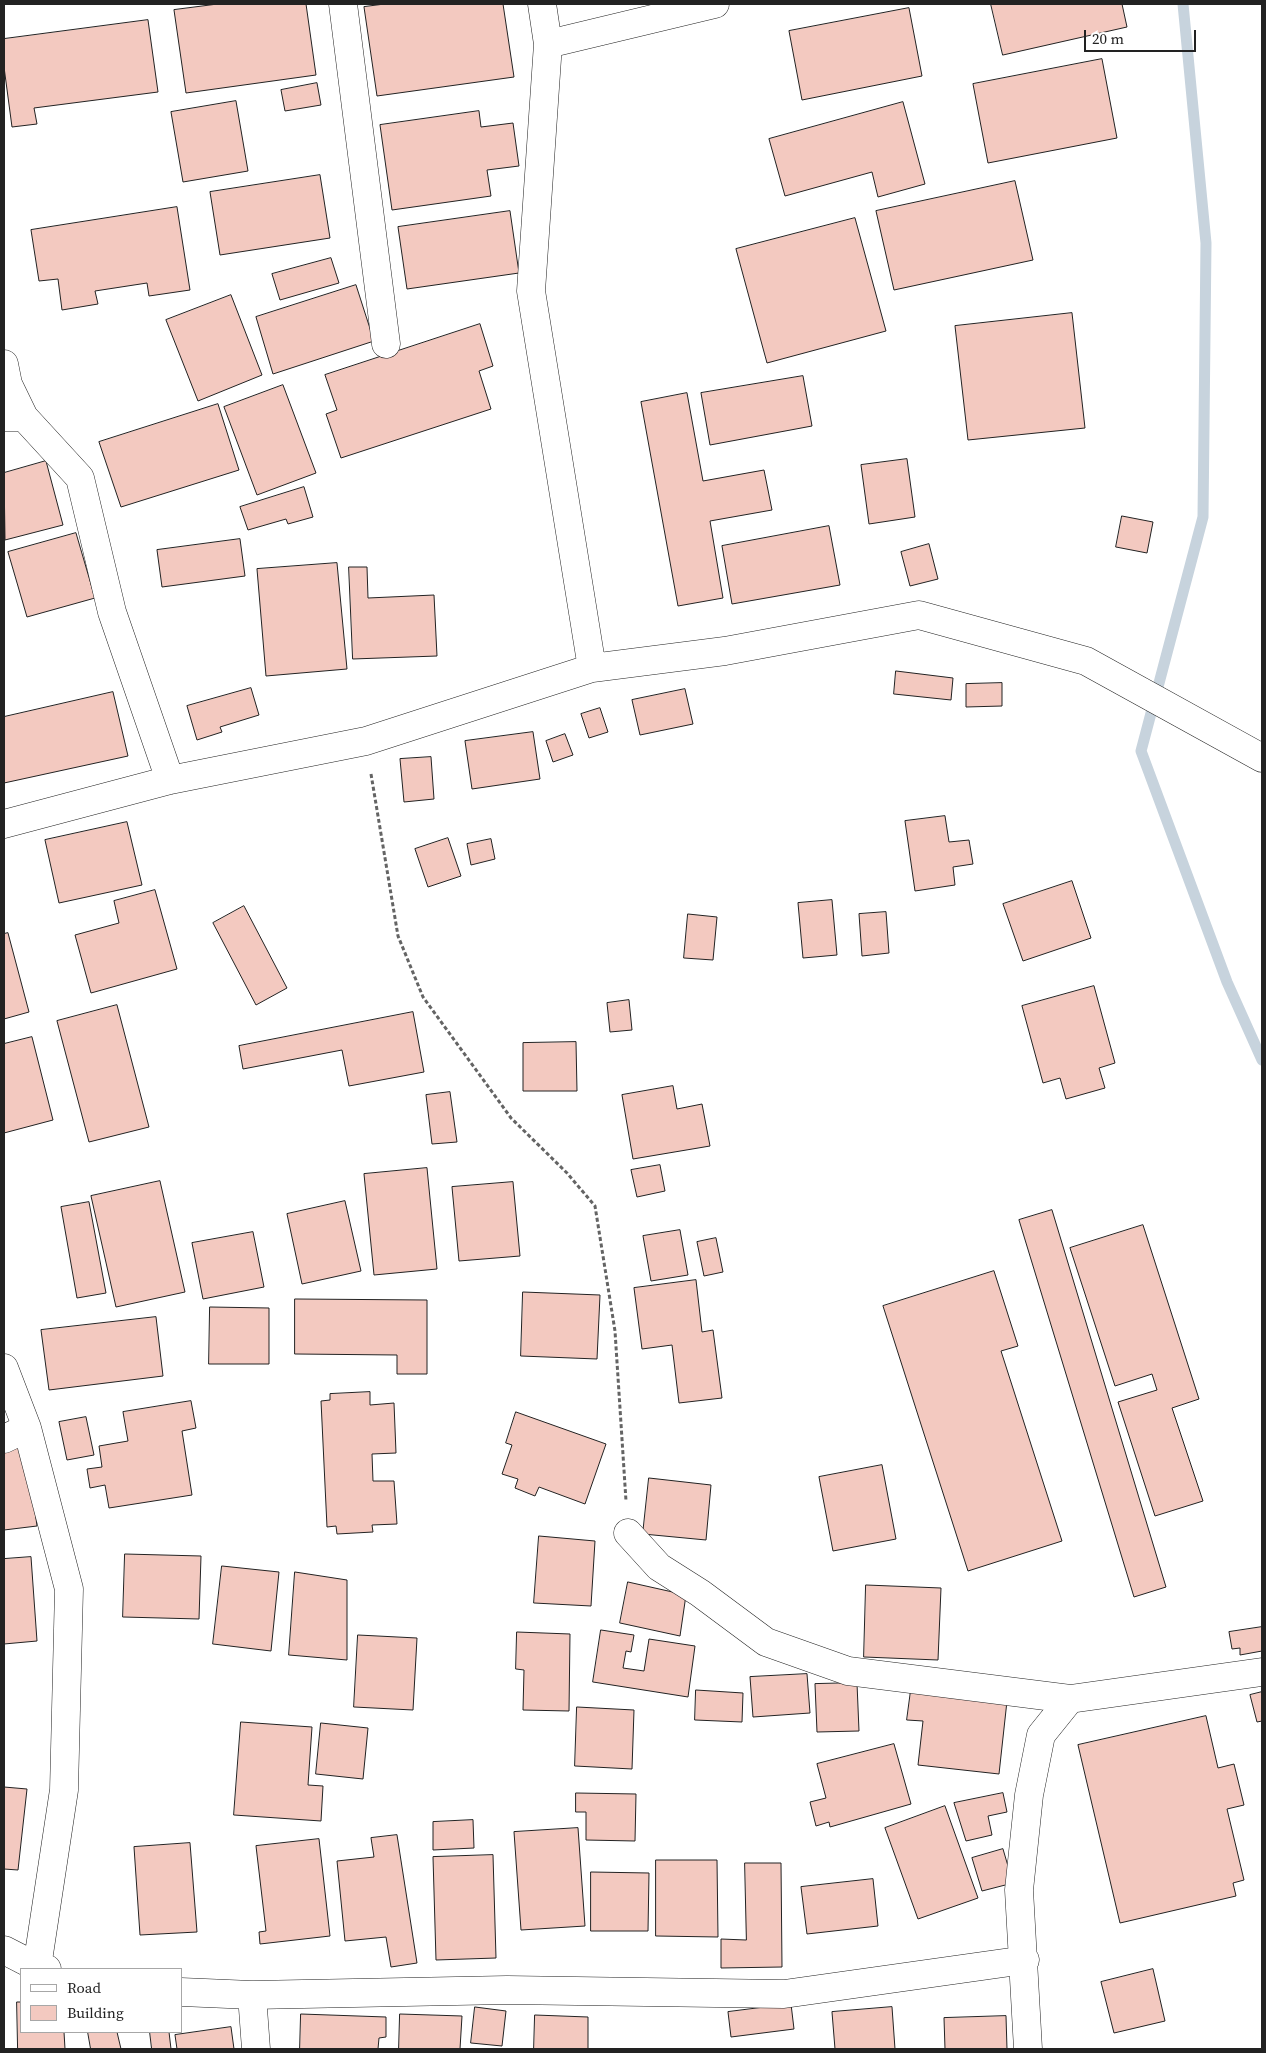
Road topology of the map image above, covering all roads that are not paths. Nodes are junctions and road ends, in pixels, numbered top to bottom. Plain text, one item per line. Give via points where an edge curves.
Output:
1 (343, 4) edge
2 (542, 4) edge
3 (715, 4) edge
4 (548, 44) junction
5 (386, 344) dead end
6 (4, 364) edge
7 (14, 417) edge
8 (592, 668) junction
9 (1262, 758) edge
10 (170, 780) junction
11 (4, 824) edge
12 (4, 1368) edge
13 (16, 1433) edge
14 (628, 1533) road end
15 (1262, 1672) edge
16 (1070, 1699) junction
17 (4, 1950) edge
18 (1024, 1960) junction
19 (42, 1968) edge
20 (182, 1992) edge
21 (252, 1995) junction
22 (256, 2049) edge
23 (1028, 2049) edge

1 - 5 street
2 - 4 street
3 - 4 street
4 - 8 street via 531,291
6 - 7 street
7 - 10 street via 80,478 112,612
8 - 9 street via 725,652 919,615 1086,661
8 - 10 street via 366,741
10 - 11 street
12 - 13 street
13 - 19 street via 69,1590 64,1790
14 - 16 street via 659,1567 766,1642 848,1671
15 - 16 street
16 - 18 street via 1041,1735 1029,1795 1019,1890
17 - 19 street
18 - 21 street via 784,1994 507,1990
18 - 23 street
20 - 21 street
21 - 22 street

